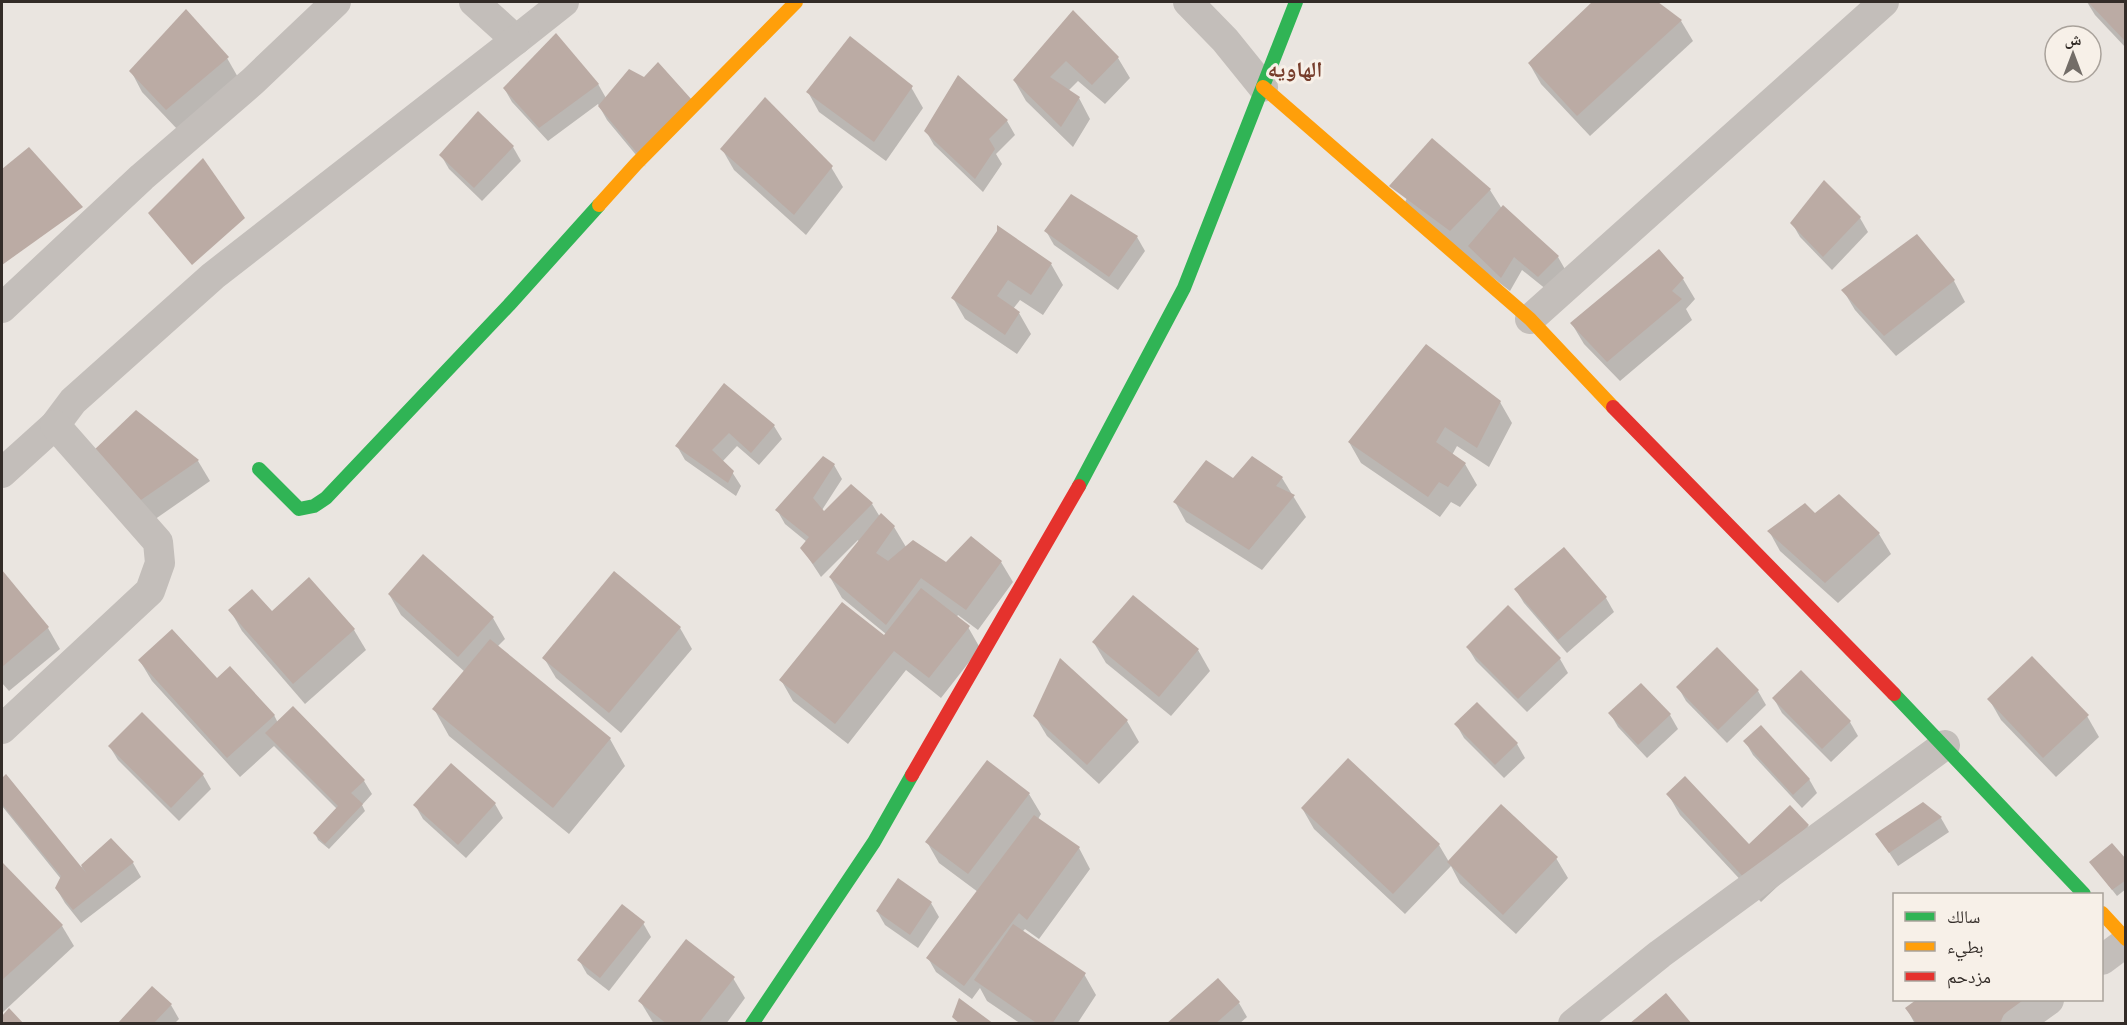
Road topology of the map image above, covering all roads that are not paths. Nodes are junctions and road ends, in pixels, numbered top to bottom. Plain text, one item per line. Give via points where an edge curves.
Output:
1 (336, 2) edge
2 (474, 2) edge
3 (564, 2) edge
4 (796, 2) edge
5 (1188, 2) edge
6 (1296, 2) edge
7 (1884, 2) edge
8 (516, 40) junction
9 (1263, 87) junction
10 (2, 308) edge
11 (1530, 319) junction
12 (55, 425) junction
13 (259, 469) dead end
14 (2, 473) edge
15 (2, 729) edge
16 (1945, 745) junction
17 (2083, 893) edge
18 (2103, 914) edge
19 (2126, 941) edge
20 (2103, 959) edge
21 (2046, 1001) edge
22 (752, 1023) edge
23 (1573, 1023) edge
24 (2016, 1023) edge

1 - 10 street
2 - 8 street
3 - 8 street
4 - 13 street via 636,164 326,498 314,506 299,508
5 - 9 street
6 - 9 street
7 - 11 street
8 - 12 street via 213,276 73,401
9 - 11 street
9 - 22 street via 1184,288 1083,478 874,842
11 - 16 street
12 - 14 street
12 - 15 street via 158,542 160,563 150,591
16 - 17 street
16 - 23 street via 1660,954
18 - 19 street
19 - 20 street
21 - 24 street

